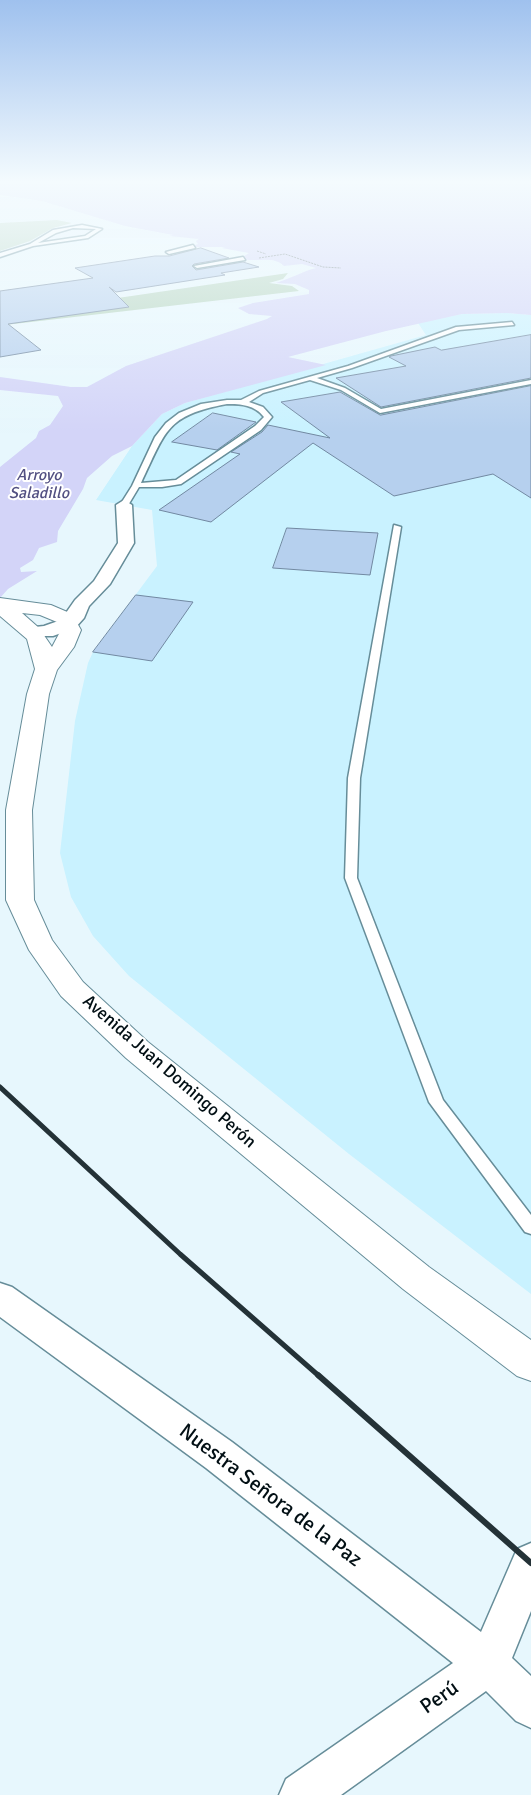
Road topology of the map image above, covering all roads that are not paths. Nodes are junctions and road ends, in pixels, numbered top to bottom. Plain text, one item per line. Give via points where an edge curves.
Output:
1 (205, 265) edge
2 (197, 266) dead end
3 (512, 324) dead end
4 (308, 378) junction
5 (531, 382) edge
6 (241, 403) junction
7 (138, 485) junction
8 (124, 505) joint
9 (398, 527) dead end
10 (0, 606) edge
11 (60, 618) junction
12 (30, 629) junction
13 (46, 669) junction
14 (531, 1227) edge
15 (0, 1298) edge
16 (531, 1364) edge
17 (531, 1563) edge
18 (488, 1664) junction
19 (531, 1706) edge
20 (302, 1795) edge

1 - 2 lane
3 - 4 lane via 458,328 350,367
4 - 5 lane via 343,389 380,411
4 - 6 lane via 261,392
6 - 7 lane via 212,404 192,409 173,419 157,439
6 - 7 lane via 263,409 268,417 258,428 178,482
7 - 8 lane
8 - 11 street via 126,543 101,584 81,604 77,614
9 - 14 lane via 354,778 351,878 436,1102
10 - 11 street via 44,609
10 - 12 street
11 - 12 street via 46,632
11 - 13 street, Avenida Juan Domingo Perón via 71,630
12 - 13 street via 44,654
13 - 16 street, Avenida Juan Domingo Perón via 38,694 19,810 20,900 39,943 72,989 137,1050 416,1278
15 - 18 street, Nuestra Señora de la Paz via 219,1456
17 - 18 street
18 - 19 street, Nuestra Señora de la Paz
18 - 20 street, Perú

